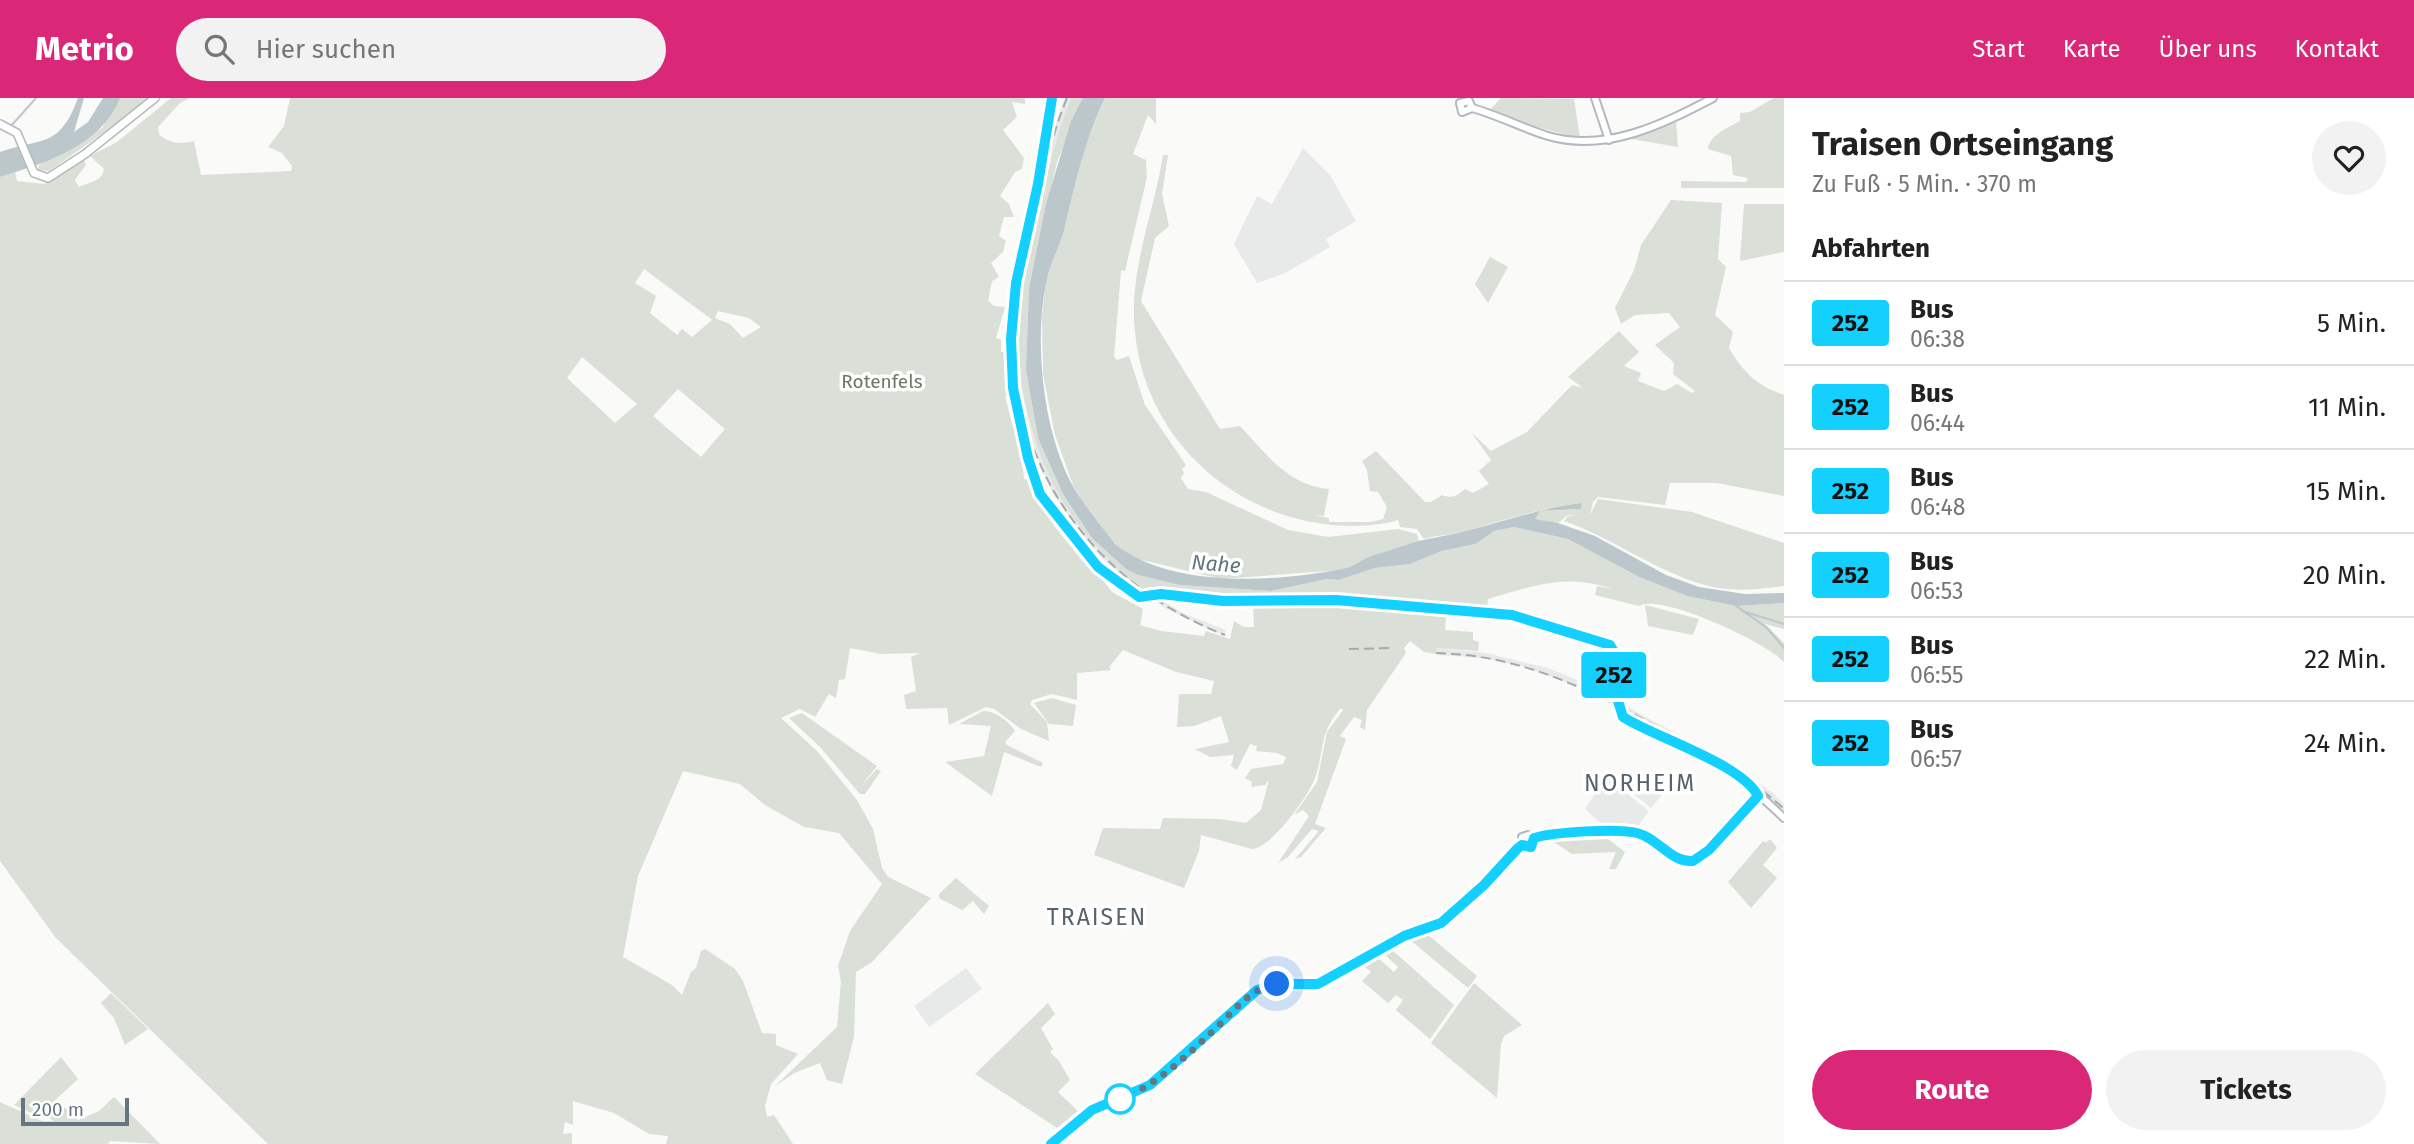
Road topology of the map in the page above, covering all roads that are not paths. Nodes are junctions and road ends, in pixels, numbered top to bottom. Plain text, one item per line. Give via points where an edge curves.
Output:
1 (155, 98) edge
2 (1052, 98) edge
3 (1453, 98) edge
4 (1595, 98) edge
5 (1713, 98) edge
6 (2, 124) edge
7 (1609, 140) junction
8 (1758, 796) junction
9 (1784, 818) edge
10 (1051, 1144) edge

1 - 6 main road via 51,177 35,174 17,133
2 - 8 main road via 1016,283 1011,363 1034,478 1046,503 1105,573 1139,597 1336,600 1518,616 1610,645 1617,657 1614,688 1621,715 1724,768
3 - 7 main road via 1556,138
4 - 7 main road
5 - 7 main road
8 - 9 main road
8 - 10 main road via 1709,850 1693,861 1679,860 1633,832 1524,836 1522,845 1484,885 1441,923 1404,936 1318,984 1277,984 1255,991 1150,1085 1092,1110

